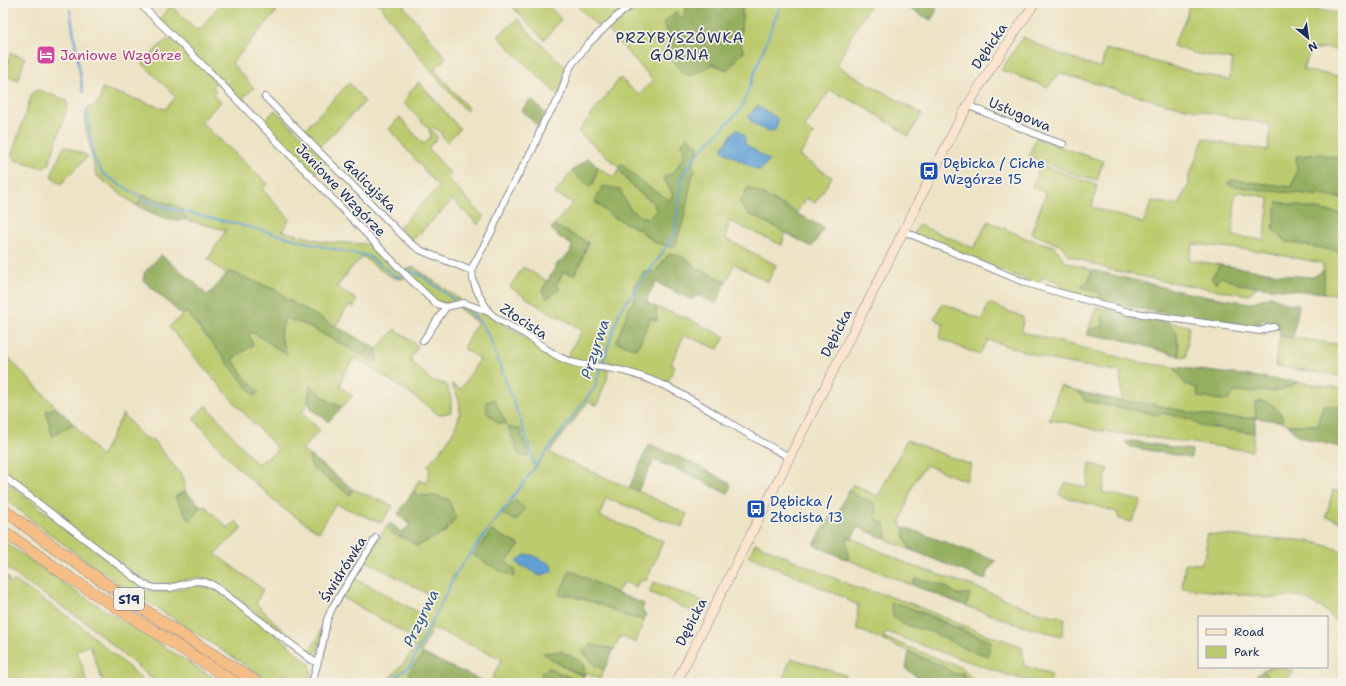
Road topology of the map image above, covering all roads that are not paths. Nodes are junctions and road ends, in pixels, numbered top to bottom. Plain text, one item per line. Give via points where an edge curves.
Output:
1 (139, 3) edge
2 (634, 3) edge
3 (1035, 3) edge
4 (265, 97) dead end
5 (967, 105) junction
6 (1063, 144) dead end
7 (903, 231) junction
8 (472, 271) junction
9 (446, 307) junction
10 (489, 312) junction
11 (1274, 327) dead end
12 (423, 341) dead end
13 (790, 457) junction
14 (3, 476) edge
15 (3, 509) edge
16 (3, 531) edge
17 (376, 538) dead end
18 (317, 663) junction
19 (236, 683) edge
20 (258, 683) edge
21 (312, 683) edge
22 (676, 683) edge

1 - 9 street, Janiowe Wzgórze via 209,71 408,277 435,303
2 - 8 street via 589,43 570,68 560,99 544,121 533,149 506,196
3 - 5 street, Dębicka
4 - 8 street, Galicyjska via 410,243 422,251
5 - 6 street, Usługowa
5 - 7 street, Dębicka
7 - 11 street via 1026,283 1128,312 1260,331
7 - 13 street, Dębicka
8 - 10 street, Złocista via 475,286
9 - 10 street via 464,303
9 - 12 street
10 - 13 street, Złocista via 500,322 564,359 630,372 667,387
13 - 22 street, Dębicka
14 - 18 street via 145,585 162,588 196,581 213,585
15 - 20 highway, S19 via 85,570
16 - 19 highway, S19 via 70,578
17 - 18 street, Świdrówka via 332,608
18 - 21 street, Świdrówka

